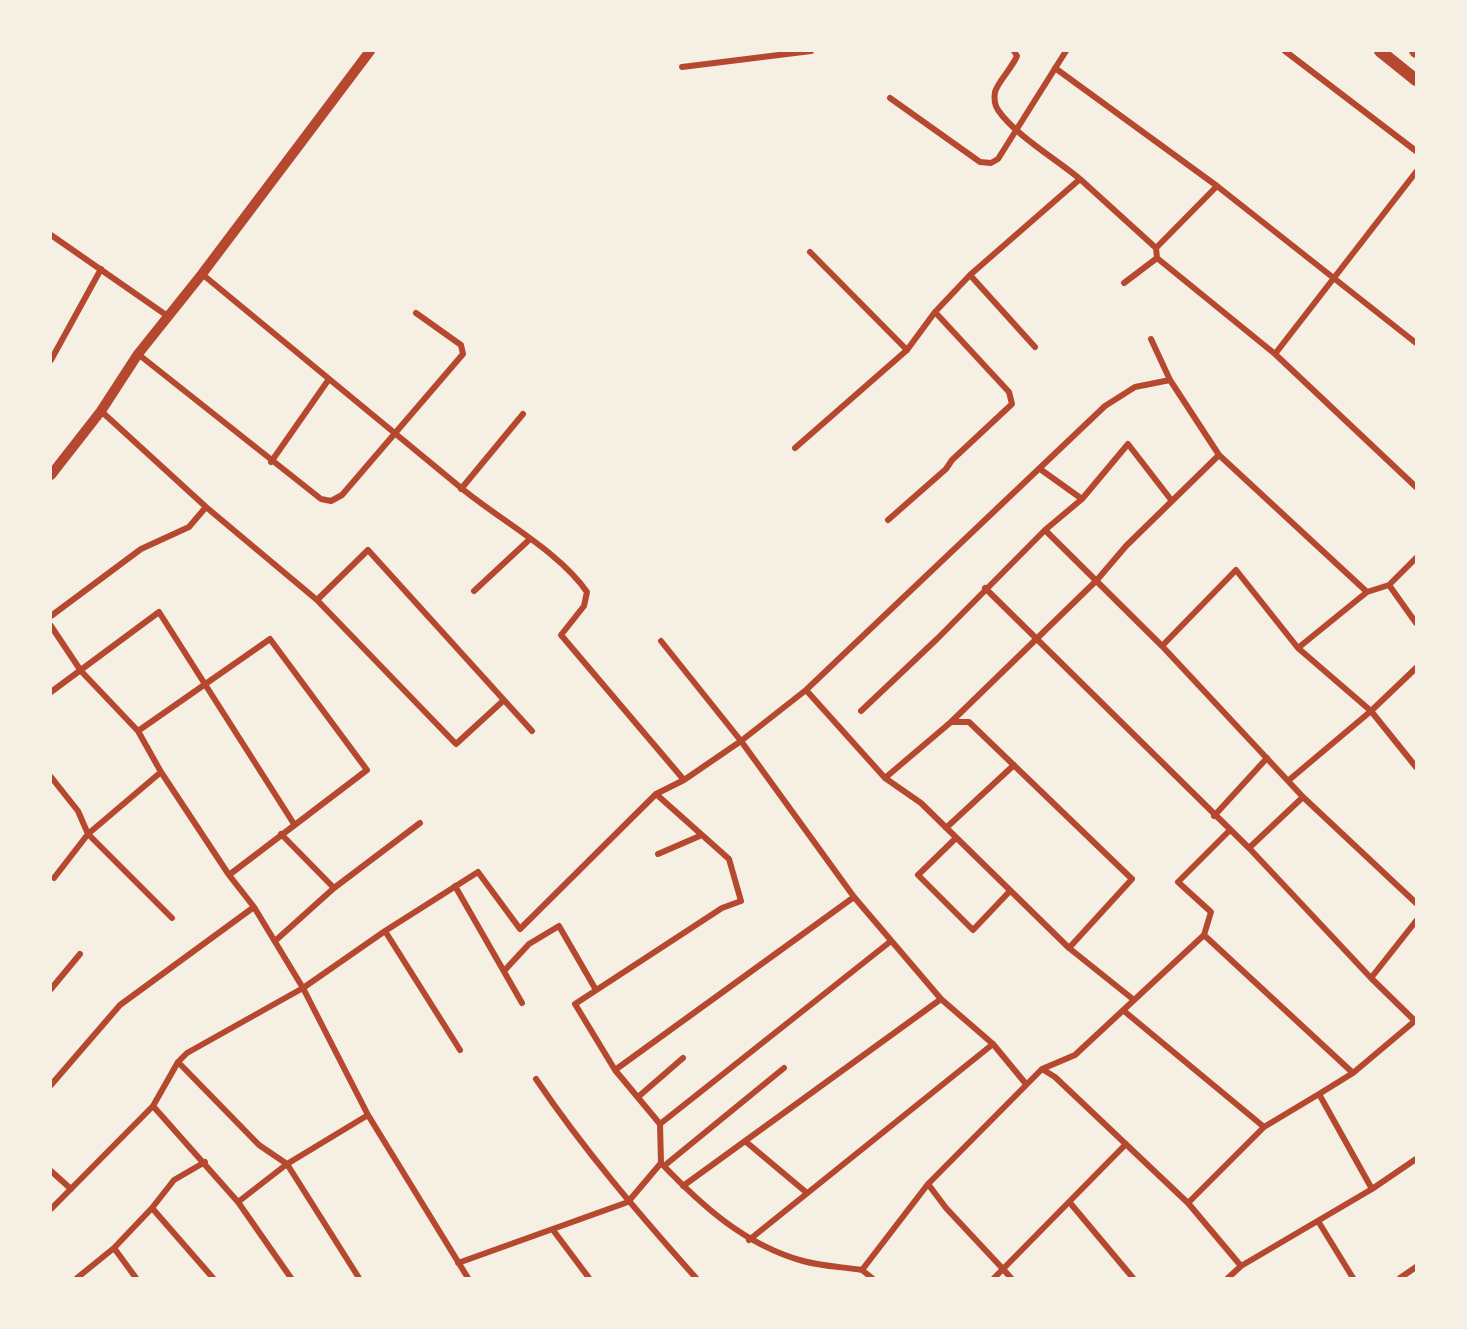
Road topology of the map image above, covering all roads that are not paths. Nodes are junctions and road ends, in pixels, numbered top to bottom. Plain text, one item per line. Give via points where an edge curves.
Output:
1 (370, 51) edge
2 (811, 51) edge
3 (1014, 51) edge
4 (1066, 51) edge
5 (1285, 51) edge
6 (1380, 51) edge
7 (765, 54) edge
8 (682, 67) dead end
9 (1055, 68) junction
10 (1416, 80) edge
11 (890, 98) dead end
12 (1018, 130) junction
13 (1416, 151) edge
14 (1416, 172) edge
15 (1080, 179) junction
16 (1217, 186) junction
17 (51, 235) edge
18 (1156, 248) junction
19 (810, 252) dead end
20 (1157, 258) junction
21 (101, 269) junction
22 (202, 274) junction
23 (970, 275) junction
24 (1336, 278) junction
25 (1124, 283) dead end
26 (935, 312) junction
27 (416, 313) dead end
28 (169, 317) junction
29 (1151, 339) dead end
30 (1416, 343) edge
31 (1035, 348) dead end
32 (907, 350) junction
33 (138, 354) junction
34 (1275, 354) junction
35 (51, 360) edge
36 (329, 379) junction
37 (1170, 380) junction
38 (101, 411) junction
39 (523, 414) dead end
40 (397, 432) junction
41 (795, 448) dead end
42 (1219, 455) junction
43 (271, 462) junction
44 (1040, 469) junction
45 (51, 475) edge
46 (1416, 487) edge
47 (462, 489) junction
48 (1082, 499) junction
49 (1172, 501) junction
50 (206, 507) junction
51 (888, 520) dead end
52 (1045, 530) junction
53 (530, 539) junction
54 (1416, 558) edge
55 (1097, 580) junction
56 (1389, 585) junction
57 (985, 588) junction
58 (474, 591) dead end
59 (1367, 592) junction
60 (317, 600) junction
61 (51, 616) edge
62 (1416, 623) edge
63 (51, 626) edge
64 (1037, 638) junction
65 (661, 641) dead end
66 (1162, 646) junction
67 (1298, 648) junction
68 (1416, 668) edge
69 (81, 671) junction
70 (204, 683) junction
71 (806, 690) junction
72 (51, 692) edge
73 (504, 700) junction
74 (861, 711) dead end
75 (1371, 711) junction
76 (951, 722) junction
77 (138, 731) junction
78 (532, 731) dead end
79 (741, 741) junction
80 (1267, 758) junction
81 (1014, 765) junction
82 (1416, 767) edge
83 (161, 772) junction
84 (51, 777) edge
85 (885, 778) junction
86 (684, 780) junction
87 (1289, 780) junction
88 (657, 794) junction
89 (1303, 797) junction
90 (1214, 816) junction
91 (294, 824) junction
92 (420, 824) dead end
93 (946, 828) junction
94 (1229, 831) junction
95 (88, 834) junction
96 (280, 834) junction
97 (702, 835) junction
98 (956, 838) junction
99 (1249, 848) junction
100 (658, 854) dead end
101 (229, 875) junction
102 (52, 877) edge
103 (455, 886) junction
104 (334, 888) junction
105 (1010, 891) junction
106 (854, 897) junction
107 (1416, 903) edge
108 (254, 907) junction
109 (172, 918) dead end
110 (1416, 921) edge
111 (385, 931) junction
112 (1204, 935) junction
113 (275, 941) junction
114 (891, 941) junction
115 (1069, 948) junction
116 (80, 954) dead end
117 (504, 971) junction
118 (1371, 978) junction
119 (303, 988) junction
120 (51, 989) edge
121 (596, 990) junction
122 (940, 999) junction
123 (1134, 1000) junction
124 (522, 1003) dead end
125 (1124, 1011) junction
126 (1416, 1020) edge
127 (993, 1044) junction
128 (460, 1050) dead end
129 (683, 1058) dead end
130 (178, 1062) junction
131 (784, 1068) dead end
132 (1042, 1069) junction
133 (615, 1070) junction
134 (1353, 1073) junction
135 (536, 1079) dead end
136 (1026, 1084) junction
137 (51, 1085) edge
138 (1319, 1094) junction
139 (638, 1097) junction
140 (153, 1106) junction
141 (368, 1114) junction
142 (660, 1124) junction
143 (1264, 1127) junction
144 (745, 1141) junction
145 (1126, 1144) junction
146 (1416, 1159) edge
147 (205, 1162) junction
148 (287, 1164) junction
149 (663, 1165) junction
150 (51, 1171) edge
151 (928, 1184) junction
152 (682, 1186) junction
153 (71, 1189) junction
154 (1372, 1189) junction
155 (807, 1193) junction
156 (238, 1202) junction
157 (628, 1202) junction
158 (1188, 1203) junction
159 (1071, 1204) junction
160 (51, 1209) edge
161 (152, 1209) junction
162 (1318, 1221) junction
163 (553, 1230) junction
164 (749, 1240) junction
165 (114, 1248) junction
166 (458, 1263) junction
167 (1242, 1266) junction
168 (1416, 1267) edge
169 (1003, 1269) junction
170 (862, 1270) junction
171 (77, 1278) edge
172 (136, 1278) edge
173 (213, 1278) edge
174 (291, 1278) edge
175 (359, 1278) edge
176 (468, 1278) edge
177 (589, 1278) edge
178 (696, 1278) edge
179 (872, 1278) edge
180 (994, 1278) edge
181 (1011, 1278) edge
182 (1133, 1278) edge
183 (1228, 1278) edge
184 (1353, 1278) edge
185 (1400, 1278) edge

1 - 22 street
2 - 7 street
3 - 12 street via 1017,56 996,88 994,100 997,109
4 - 9 street
5 - 13 street
6 - 10 main road
7 - 8 street
9 - 12 street
9 - 16 street
11 - 12 street via 980,162 998,159
12 - 15 street
14 - 24 street
15 - 18 street
15 - 23 street
16 - 18 street
16 - 24 street
17 - 21 street
18 - 20 street
19 - 32 street
20 - 25 street
20 - 34 street
21 - 28 street
21 - 35 street
22 - 28 street
22 - 36 street
23 - 26 street
23 - 31 street
24 - 30 street
24 - 34 street
26 - 32 street
26 - 51 street via 1009,392 1012,404
27 - 40 street via 461,345 463,354
28 - 33 street
29 - 37 street
32 - 41 street
33 - 38 street
33 - 43 street
34 - 46 street
36 - 40 street
36 - 43 street
37 - 42 street
37 - 44 street via 1135,387 1105,406
38 - 45 street
38 - 50 street
39 - 47 street
40 - 43 street via 342,495 332,501 321,500
40 - 47 street
42 - 49 street
42 - 59 street
44 - 48 street
44 - 71 street
47 - 53 street
48 - 49 street via 1128,444
48 - 52 street
49 - 55 street via 1125,546
50 - 60 street
50 - 61 street via 189,527 141,549
52 - 55 street
52 - 57 street
53 - 58 street
53 - 86 street via 580,581 587,592 584,606 561,635
54 - 56 street
55 - 64 street
55 - 66 street
56 - 59 street
56 - 62 street
57 - 64 street
57 - 74 street
59 - 67 street
60 - 73 street via 456,744
60 - 73 street via 368,550
63 - 69 street
64 - 76 street
64 - 90 street
65 - 79 street
66 - 67 street via 1236,570
66 - 80 street
67 - 75 street
68 - 75 street
69 - 70 street via 159,612
69 - 72 street
69 - 77 street
70 - 77 street
70 - 91 street
70 - 91 street via 270,639 367,770
71 - 79 street
71 - 85 street
73 - 78 street
75 - 82 street
75 - 87 street
76 - 81 street via 969,722
76 - 85 street
77 - 83 street
79 - 86 street
79 - 106 street
80 - 87 street
80 - 90 street
81 - 93 street
81 - 115 street via 1132,879
83 - 95 street
83 - 101 street
84 - 95 street via 78,811
85 - 93 street via 921,803
86 - 88 street
87 - 89 street
88 - 97 street
88 - 103 street via 520,929 478,872
89 - 99 street
89 - 107 street
90 - 94 street
91 - 96 street
92 - 104 street
93 - 98 street
94 - 99 street
94 - 112 street via 1178,882 1211,912
95 - 102 street
95 - 109 street
96 - 101 street
96 - 104 street
97 - 100 street
97 - 121 street via 729,859 741,901 722,908
98 - 105 street
98 - 105 street via 918,875 973,930
99 - 118 street
101 - 108 street
103 - 111 street
103 - 117 street
104 - 113 street
105 - 115 street
106 - 114 street
106 - 133 street
108 - 113 street
108 - 137 street via 120,1005
110 - 118 street
111 - 119 street
111 - 128 street
112 - 123 street
112 - 134 street
113 - 119 street
114 - 122 street
114 - 142 street
115 - 123 street
116 - 120 street
117 - 121 street via 529,944 559,926
117 - 124 street
118 - 126 street
119 - 130 street via 187,1053
119 - 141 street
121 - 133 street via 575,1004
122 - 127 street
122 - 144 street
123 - 125 street
125 - 132 street via 1075,1055
125 - 143 street
126 - 134 street
127 - 136 street
127 - 155 street
129 - 139 street
130 - 140 street
130 - 148 street via 259,1145
131 - 149 street
132 - 136 street
132 - 145 street
133 - 139 street
134 - 138 street
135 - 157 street
136 - 151 street
138 - 143 street
138 - 154 street
139 - 142 street
140 - 147 street
140 - 153 street
141 - 148 street
141 - 166 street
142 - 149 street
143 - 158 street
144 - 152 street
144 - 155 street
145 - 158 street
145 - 159 street
146 - 154 street
147 - 156 street
147 - 161 street via 174,1180
148 - 156 street
148 - 175 street
149 - 152 street
149 - 157 street
150 - 153 street
151 - 169 street via 946,1209
151 - 170 street
152 - 164 street
153 - 160 street
154 - 162 street
155 - 164 street
156 - 174 street
157 - 163 street
157 - 178 street
158 - 167 street
159 - 169 street
159 - 182 street
161 - 165 street
161 - 173 street
162 - 167 street
162 - 184 street
163 - 166 street
163 - 177 street
164 - 170 street via 804,1261
165 - 171 street
165 - 172 street
166 - 176 street
167 - 183 street
168 - 185 street
169 - 180 street
169 - 181 street
170 - 179 street

